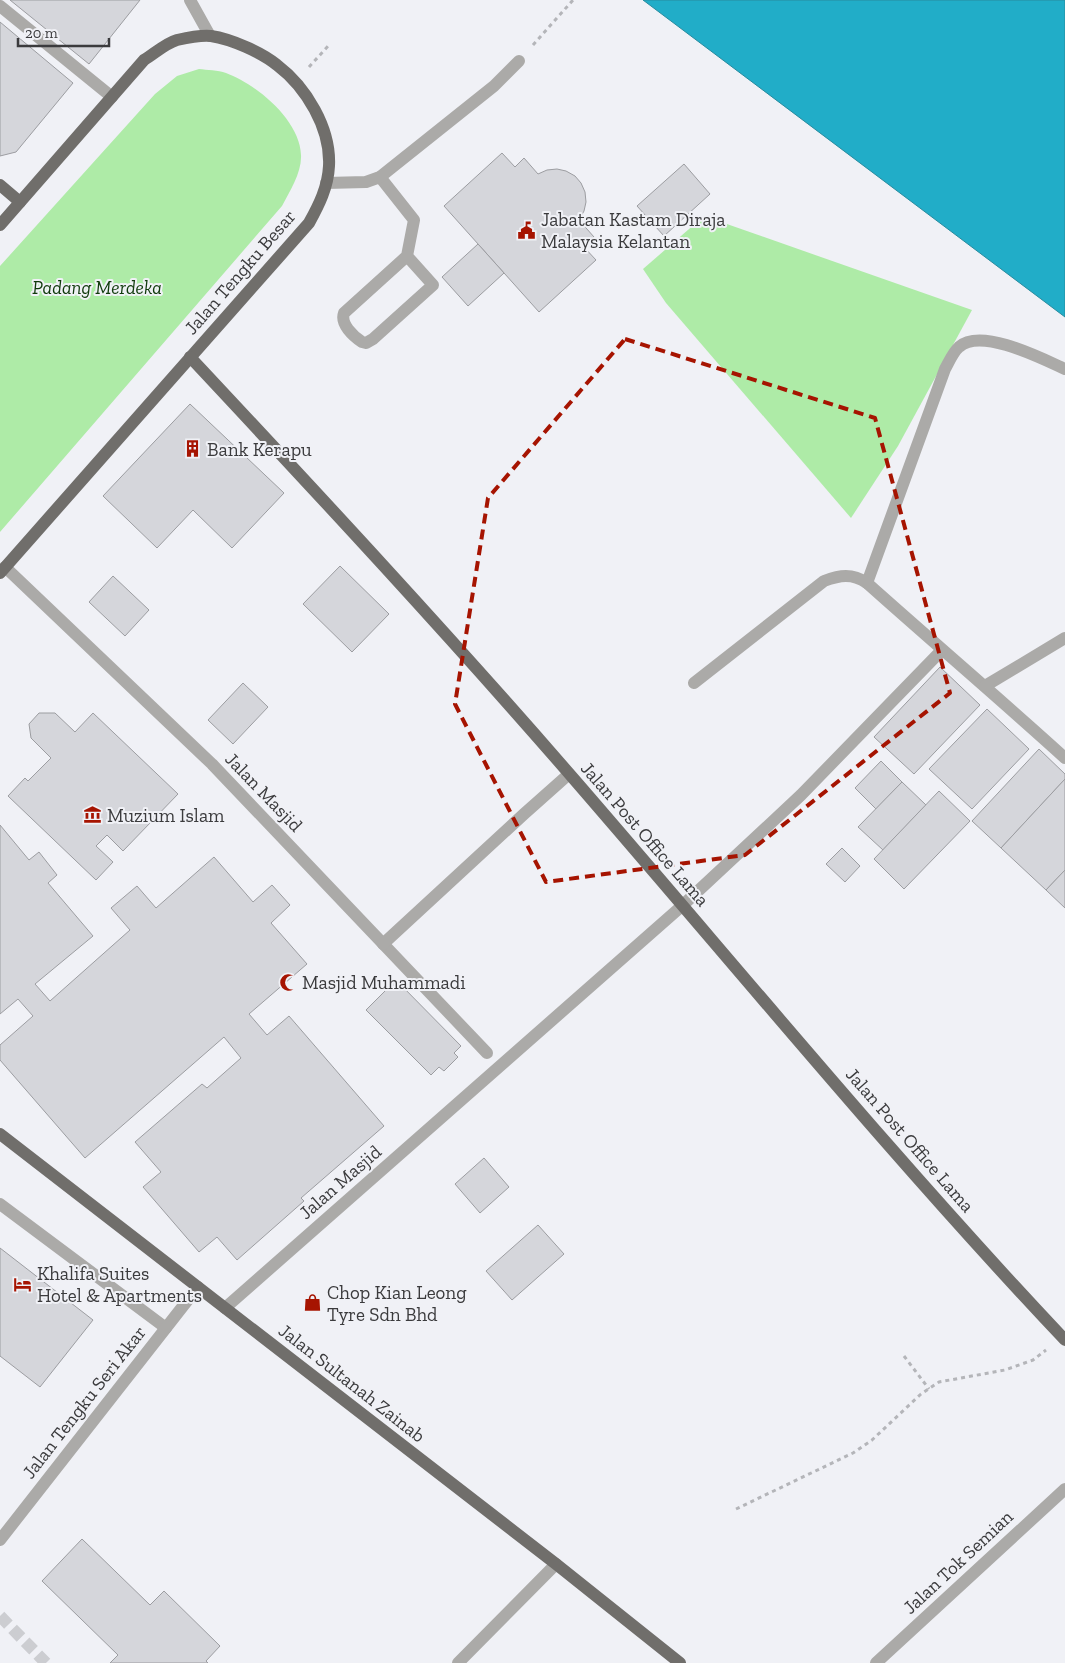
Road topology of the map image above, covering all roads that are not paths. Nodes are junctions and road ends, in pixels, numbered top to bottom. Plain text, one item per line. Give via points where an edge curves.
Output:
1 (190, 0) edge
2 (0, 6) edge
3 (210, 36) junction
4 (519, 61) dead end
5 (112, 97) junction
6 (380, 177) junction
7 (326, 182) junction
8 (0, 185) edge
9 (20, 202) junction
10 (0, 224) edge
11 (407, 256) junction
12 (190, 357) junction
13 (1065, 369) edge
14 (2, 570) edge
15 (867, 583) junction
16 (1064, 640) edge
17 (942, 650) junction
18 (694, 683) dead end
19 (985, 686) junction
20 (1065, 758) edge
21 (569, 774) junction
22 (683, 905) junction
23 (383, 944) junction
24 (488, 1053) dead end
25 (0, 1134) edge
26 (0, 1204) edge
27 (198, 1287) junction
28 (225, 1308) junction
29 (166, 1328) junction
30 (1064, 1339) edge
31 (1065, 1489) edge
32 (0, 1540) edge
33 (556, 1564) junction
34 (458, 1663) edge
35 (680, 1663) edge
36 (876, 1663) edge

1 - 3 street
2 - 5 street
3 - 5 main road, Jalan Tengku Besar via 175,40 144,60
3 - 7 main road, Jalan Tengku Besar via 246,47 276,64 296,82 315,110 326,136 329,166
4 - 6 street via 494,86
5 - 9 main road, Jalan Tengku Besar
6 - 7 street via 366,182
6 - 11 street via 414,220
7 - 12 main road, Jalan Tengku Besar via 309,223
8 - 9 main road
9 - 10 main road, Jalan Tengku Besar
11 - 11 street via 344,313 344,324 362,342 373,340 433,285
12 - 14 main road, Jalan Tengku Besar
12 - 21 main road, Jalan Post Office Lama via 326,502
13 - 15 street via 988,340 960,346 944,369
14 - 23 street, Jalan Masjid via 212,764
15 - 17 street
15 - 18 street via 845,575 824,581
16 - 19 street
17 - 19 street
17 - 22 street, Jalan Masjid via 801,795
19 - 20 street
21 - 22 main road, Jalan Post Office Lama
21 - 23 street
22 - 28 street, Jalan Masjid
22 - 30 main road, Jalan Post Office Lama via 983,1252
23 - 24 street, Jalan Masjid
25 - 27 main road, Jalan Sultanah Zainab
26 - 29 street
27 - 28 main road, Jalan Sultanah Zainab
27 - 29 street, Jalan Tengku Seri Akar
28 - 33 main road, Jalan Sultanah Zainab
29 - 32 street, Jalan Tengku Seri Akar
31 - 36 street, Jalan Tok Semian
33 - 34 street
33 - 35 main road, Jalan Sultanah Zainab

